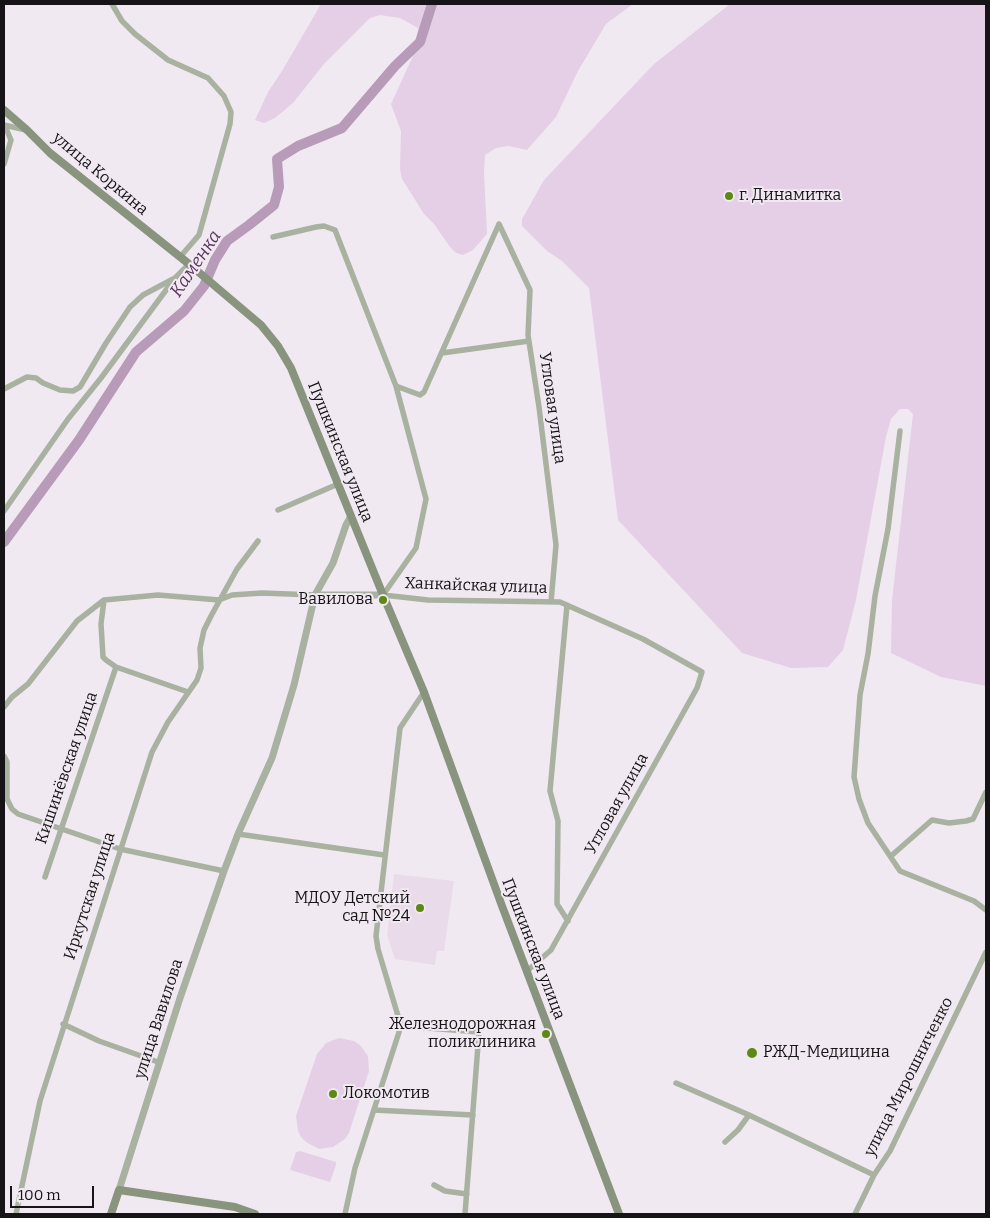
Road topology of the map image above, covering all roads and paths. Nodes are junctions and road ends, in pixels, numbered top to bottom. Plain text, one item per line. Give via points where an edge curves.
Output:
1 (112, 4) edge
2 (4, 110) edge
3 (4, 125) edge
4 (27, 130) junction
5 (4, 164) edge
6 (273, 237) dead end
7 (180, 257) junction
8 (189, 264) junction
9 (175, 278) junction
10 (529, 341) junction
11 (442, 353) junction
12 (396, 386) junction
13 (4, 389) edge
14 (900, 431) dead end
15 (338, 484) junction
16 (278, 510) dead end
17 (4, 511) edge
18 (351, 516) junction
19 (258, 541) dead end
20 (383, 595) junction
21 (315, 596) junction
22 (104, 600) junction
23 (219, 600) junction
24 (551, 602) junction
25 (567, 605) junction
26 (116, 667) junction
27 (702, 672) joint
28 (188, 692) junction
29 (424, 692) junction
30 (4, 708) edge
31 (4, 756) edge
32 (986, 792) edge
33 (6, 806) edge
34 (62, 830) junction
35 (238, 834) junction
36 (120, 849) junction
37 (384, 855) junction
38 (891, 856) junction
39 (224, 871) junction
40 (45, 878) dead end
41 (986, 910) edge
42 (568, 921) junction
43 (986, 952) edge
44 (527, 971) junction
45 (63, 1024) junction
46 (401, 1026) junction
47 (158, 1062) junction
48 (676, 1083) dead end
49 (374, 1110) junction
50 (473, 1115) junction
51 (749, 1115) junction
52 (725, 1142) dead end
53 (874, 1175) junction
54 (434, 1185) dead end
55 (119, 1190) junction
56 (467, 1194) junction
57 (16, 1214) edge
58 (111, 1214) edge
59 (255, 1214) edge
60 (345, 1214) edge
61 (465, 1214) edge
62 (619, 1214) edge
63 (855, 1214) edge

1 - 7 street via 128,27 168,60 208,78 224,96 231,112 199,235
2 - 4 main road, улица Коркина
3 - 4 street
3 - 5 street via 11,140
4 - 7 main road, улица Коркина via 50,153
6 - 12 street via 324,226 334,230
7 - 8 main road, Пушкинская улица
8 - 9 street
8 - 15 main road, Пушкинская улица via 261,325 278,346 291,368
9 - 13 street via 130,307 80,387 73,391 60,390 36,378 26,377
9 - 17 street via 68,419
10 - 11 street
10 - 11 street, Угловая улица via 530,290 499,224
10 - 24 street, Угловая улица via 556,545
11 - 12 street via 423,394
12 - 20 street via 426,499 416,548
14 - 38 street via 888,529 860,694 854,777 868,823
15 - 16 street
15 - 18 main road, Пушкинская улица
18 - 20 main road, Пушкинская улица
18 - 21 street, улица Вавилова via 333,564
19 - 23 street, Иркутская улица via 236,569
20 - 21 street
20 - 24 street, Ханкайская улица via 428,600
20 - 29 main road, Пушкинская улица
21 - 23 street via 262,593 232,595
21 - 35 street, улица Вавилова via 294,685 272,758
22 - 23 street via 158,595
22 - 26 street via 101,624 103,657
22 - 30 street via 77,621 28,684
23 - 28 street, Иркутская улица via 204,630 197,680
24 - 25 street, Ханкайская улица
25 - 27 street, Ханкайская улица via 643,639
25 - 42 street, Угловая улица via 550,791 558,821 557,904
26 - 28 street
26 - 34 street, Кишинёвская улица
27 - 42 street, Угловая улица via 698,688
28 - 36 street, Иркутская улица via 152,752
29 - 37 street via 400,728
29 - 44 main road, Пушкинская улица
31 - 33 street via 7,762
32 - 38 street via 973,819 949,823 932,820
33 - 34 street via 18,814
34 - 36 street
34 - 40 street, Кишинёвская улица
35 - 37 street
35 - 39 street, улица Вавилова
36 - 39 street
36 - 45 street, Иркутская улица
37 - 46 street via 376,936
38 - 41 street via 900,871 974,900
39 - 47 street, улица Вавилова
42 - 44 street, Угловая улица via 551,950
43 - 53 street, улица Мирошниченко via 890,1151
44 - 62 main road, Пушкинская улица
45 - 47 street
45 - 57 street, Иркутская улица via 40,1101
46 - 49 street
46 - 50 street via 479,1032
47 - 55 street, улица Вавилова
48 - 51 street
49 - 50 street
49 - 60 street via 355,1168
50 - 56 street
51 - 52 street
51 - 53 street
53 - 63 street, улица Мирошниченко
54 - 56 street via 445,1191
55 - 58 main road, улица Вавилова
55 - 59 main road via 235,1207
56 - 61 street

